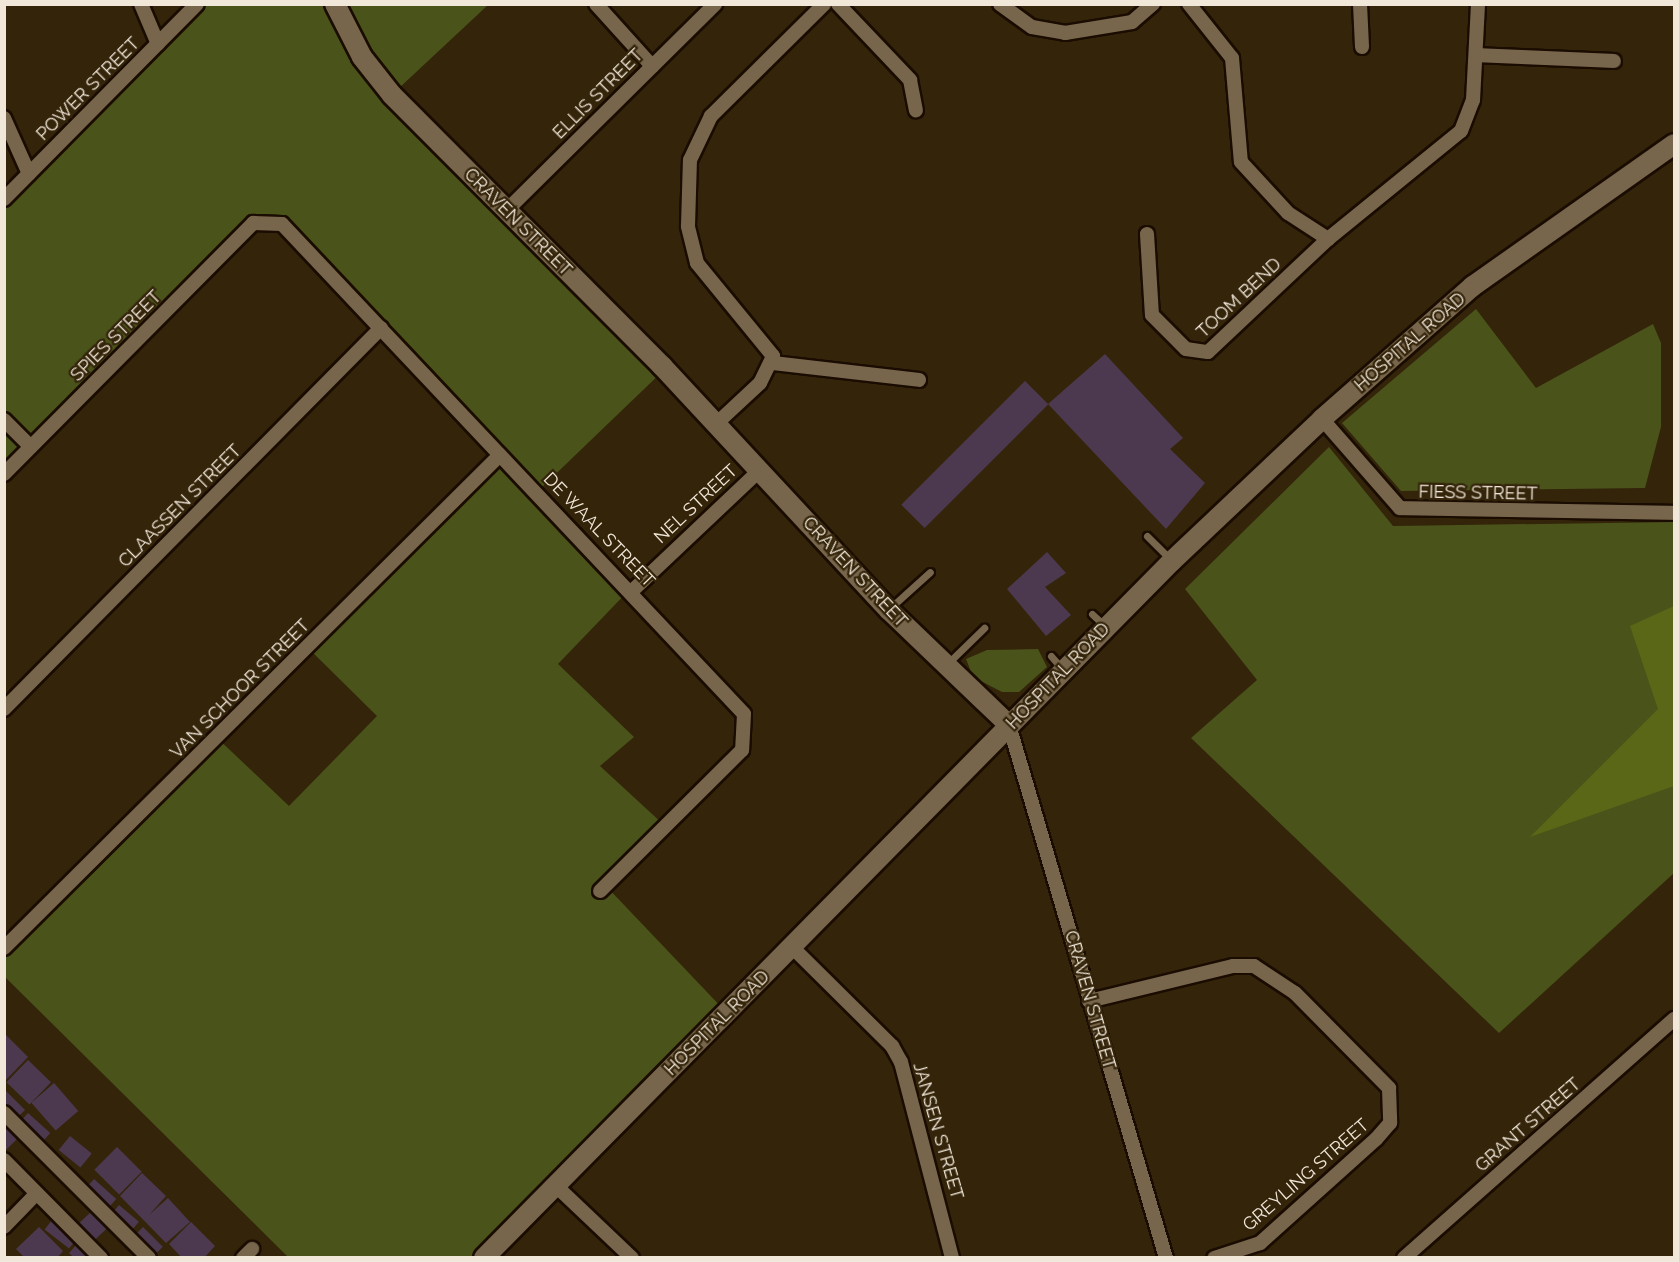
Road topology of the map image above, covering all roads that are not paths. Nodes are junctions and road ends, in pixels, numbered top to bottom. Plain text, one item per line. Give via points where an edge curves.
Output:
1 (141, 4) edge
2 (197, 4) edge
3 (335, 4) edge
4 (596, 4) edge
5 (715, 4) edge
6 (824, 4) edge
7 (838, 4) edge
8 (1000, 4) edge
9 (1154, 4) edge
10 (1189, 4) edge
11 (1360, 4) edge
12 (1478, 4) edge
13 (158, 44) junction
14 (1362, 47) dead end
15 (1476, 55) junction
16 (1614, 61) dead end
17 (652, 66) junction
18 (916, 110) dead end
19 (4, 118) edge
20 (1674, 144) edge
21 (29, 174) junction
22 (4, 199) edge
23 (507, 210) junction
24 (253, 223) joint
25 (1147, 234) dead end
26 (1328, 239) junction
27 (381, 328) junction
28 (773, 363) junction
29 (919, 380) dead end
30 (1322, 419) junction
31 (4, 420) edge
32 (716, 424) junction
33 (31, 447) junction
34 (500, 455) junction
35 (760, 470) junction
36 (4, 474) edge
37 (1674, 513) edge
38 (1147, 536) dead end
39 (1172, 561) junction
40 (930, 572) dead end
41 (632, 591) junction
42 (889, 610) junction
43 (984, 628) dead end
44 (946, 665) junction
45 (4, 709) edge
46 (1009, 725) junction
47 (600, 891) dead end
48 (4, 948) edge
49 (792, 948) junction
50 (1089, 1001) junction
51 (1674, 1019) edge
52 (4, 1113) edge
53 (4, 1160) edge
54 (555, 1185) junction
55 (37, 1193) junction
56 (4, 1227) edge
57 (101, 1257) edge
58 (149, 1257) edge
59 (484, 1257) edge
60 (632, 1257) edge
61 (952, 1257) edge
62 (1166, 1257) edge
63 (1214, 1257) edge
64 (1404, 1257) edge

1 - 13 street
2 - 13 street, POWER STREET
3 - 23 main road, CRAVEN STREET via 380,80
4 - 17 street
5 - 17 street, ELLIS STREET
6 - 28 street via 711,116 690,160 688,226 697,263 767,342
7 - 18 street via 910,80
8 - 9 street via 1032,27 1065,33 1132,22
10 - 26 street via 1232,58 1241,162 1288,213
11 - 14 street
12 - 15 street
13 - 21 street, POWER STREET
15 - 16 street
15 - 26 street via 1473,100 1461,131
17 - 23 street, ELLIS STREET
19 - 21 street
20 - 30 main road, HOSPITAL ROAD via 1473,286
21 - 22 street, POWER STREET
23 - 32 main road, CRAVEN STREET
24 - 27 street, DE WAAL STREET via 282,224
24 - 33 street, SPIES STREET
25 - 26 street, TOOM BEND via 1152,315 1186,349 1201,354 1223,340
27 - 34 street, DE WAAL STREET
27 - 45 street, CLAASSEN STREET
28 - 29 street
28 - 32 street
30 - 37 street, FIESS STREET via 1400,508
30 - 39 main road, HOSPITAL ROAD
31 - 33 street
32 - 35 main road, CRAVEN STREET
33 - 36 street, SPIES STREET
34 - 41 street, DE WAAL STREET
34 - 48 street, VAN SCHOOR STREET
35 - 41 street, NEL STREET
35 - 42 main road, CRAVEN STREET
38 - 39 lane
39 - 46 main road, HOSPITAL ROAD via 1099,620 1057,664
40 - 42 lane
41 - 47 street, DE WAAL STREET via 735,700 744,714 745,737 723,771
42 - 44 main road, CRAVEN STREET
43 - 44 lane
44 - 46 main road, CRAVEN STREET
46 - 49 main road, HOSPITAL ROAD
46 - 50 street, CRAVEN STREET
49 - 54 main road, HOSPITAL ROAD
49 - 61 street, JANSEN STREET via 892,1046 901,1062
50 - 62 street, CRAVEN STREET
50 - 63 street, GREYLING STREET via 1233,966 1254,966 1295,993 1389,1089 1390,1123 1376,1139 1260,1243
51 - 64 street, GRANT STREET
52 - 58 street
53 - 55 street
54 - 59 main road, HOSPITAL ROAD
54 - 60 street
55 - 56 street
55 - 57 street

